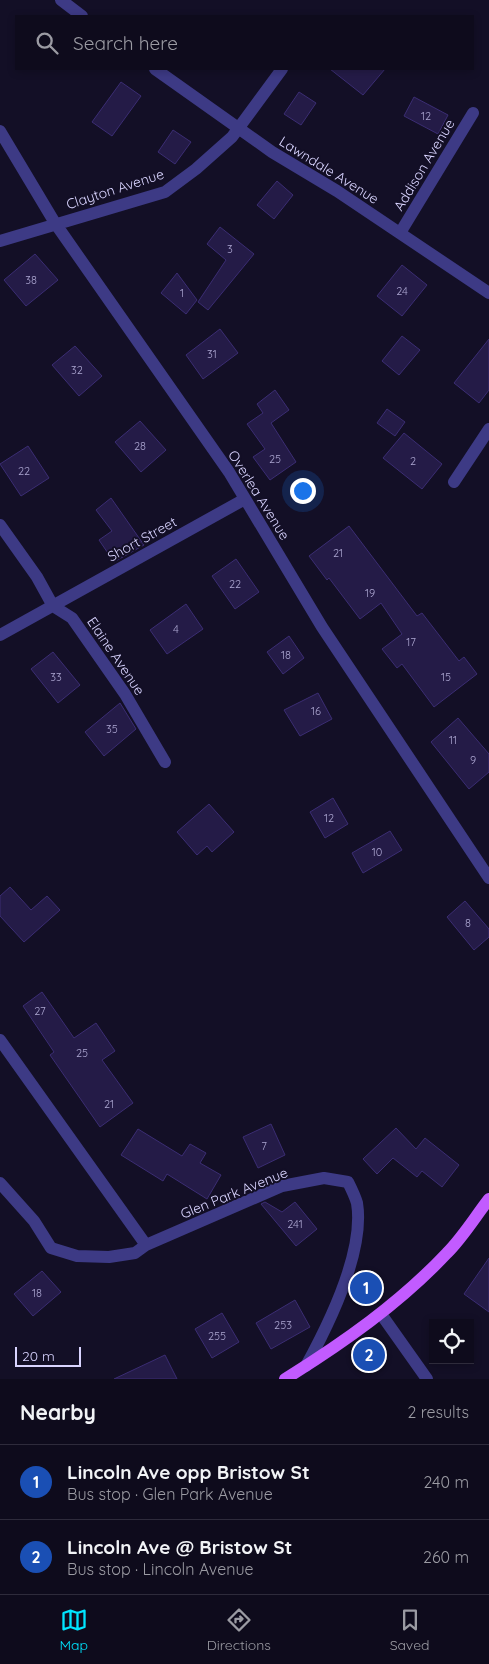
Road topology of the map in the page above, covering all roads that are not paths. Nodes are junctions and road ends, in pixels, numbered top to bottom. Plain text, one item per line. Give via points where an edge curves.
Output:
1 (61, 0) edge
2 (81, 15) edge
3 (156, 70) edge
4 (281, 70) edge
5 (473, 113) dead end
6 (238, 128) junction
7 (0, 131) edge
8 (55, 223) junction
9 (400, 233) junction
10 (0, 241) edge
11 (489, 293) edge
12 (489, 429) edge
13 (454, 482) dead end
14 (245, 498) junction
15 (0, 525) edge
16 (53, 606) junction
17 (0, 635) edge
18 (165, 762) dead end
19 (489, 878) edge
20 (0, 1040) edge
21 (0, 1183) edge
22 (489, 1199) edge
23 (146, 1245) junction
24 (381, 1314) junction
25 (306, 1366) junction
26 (286, 1379) edge
27 (428, 1379) edge

1 - 2 street
3 - 6 street, Lawndale Avenue
4 - 6 street, Clayton Avenue
5 - 9 street, Addison Avenue
6 - 8 street, Clayton Avenue via 224,144 165,192
6 - 9 street, Lawndale Avenue
7 - 8 street, Overlea Avenue
8 - 10 street, Clayton Avenue
8 - 14 street, Overlea Avenue
9 - 11 street, Lawndale Avenue
12 - 13 street
14 - 16 street, Short Street
14 - 19 street, Overlea Avenue via 322,627
15 - 16 street, Elaine Avenue
16 - 17 street, Short Street
16 - 18 street, Elaine Avenue via 72,618 125,694
20 - 23 street
21 - 23 street, Glen Park Avenue via 34,1221 51,1248 77,1256 109,1257 135,1253
22 - 24 main road via 448,1253
23 - 25 street, Glen Park Avenue via 282,1186 324,1178 348,1182 356,1200 356,1241 330,1324
24 - 25 main road
24 - 27 street
25 - 26 main road

